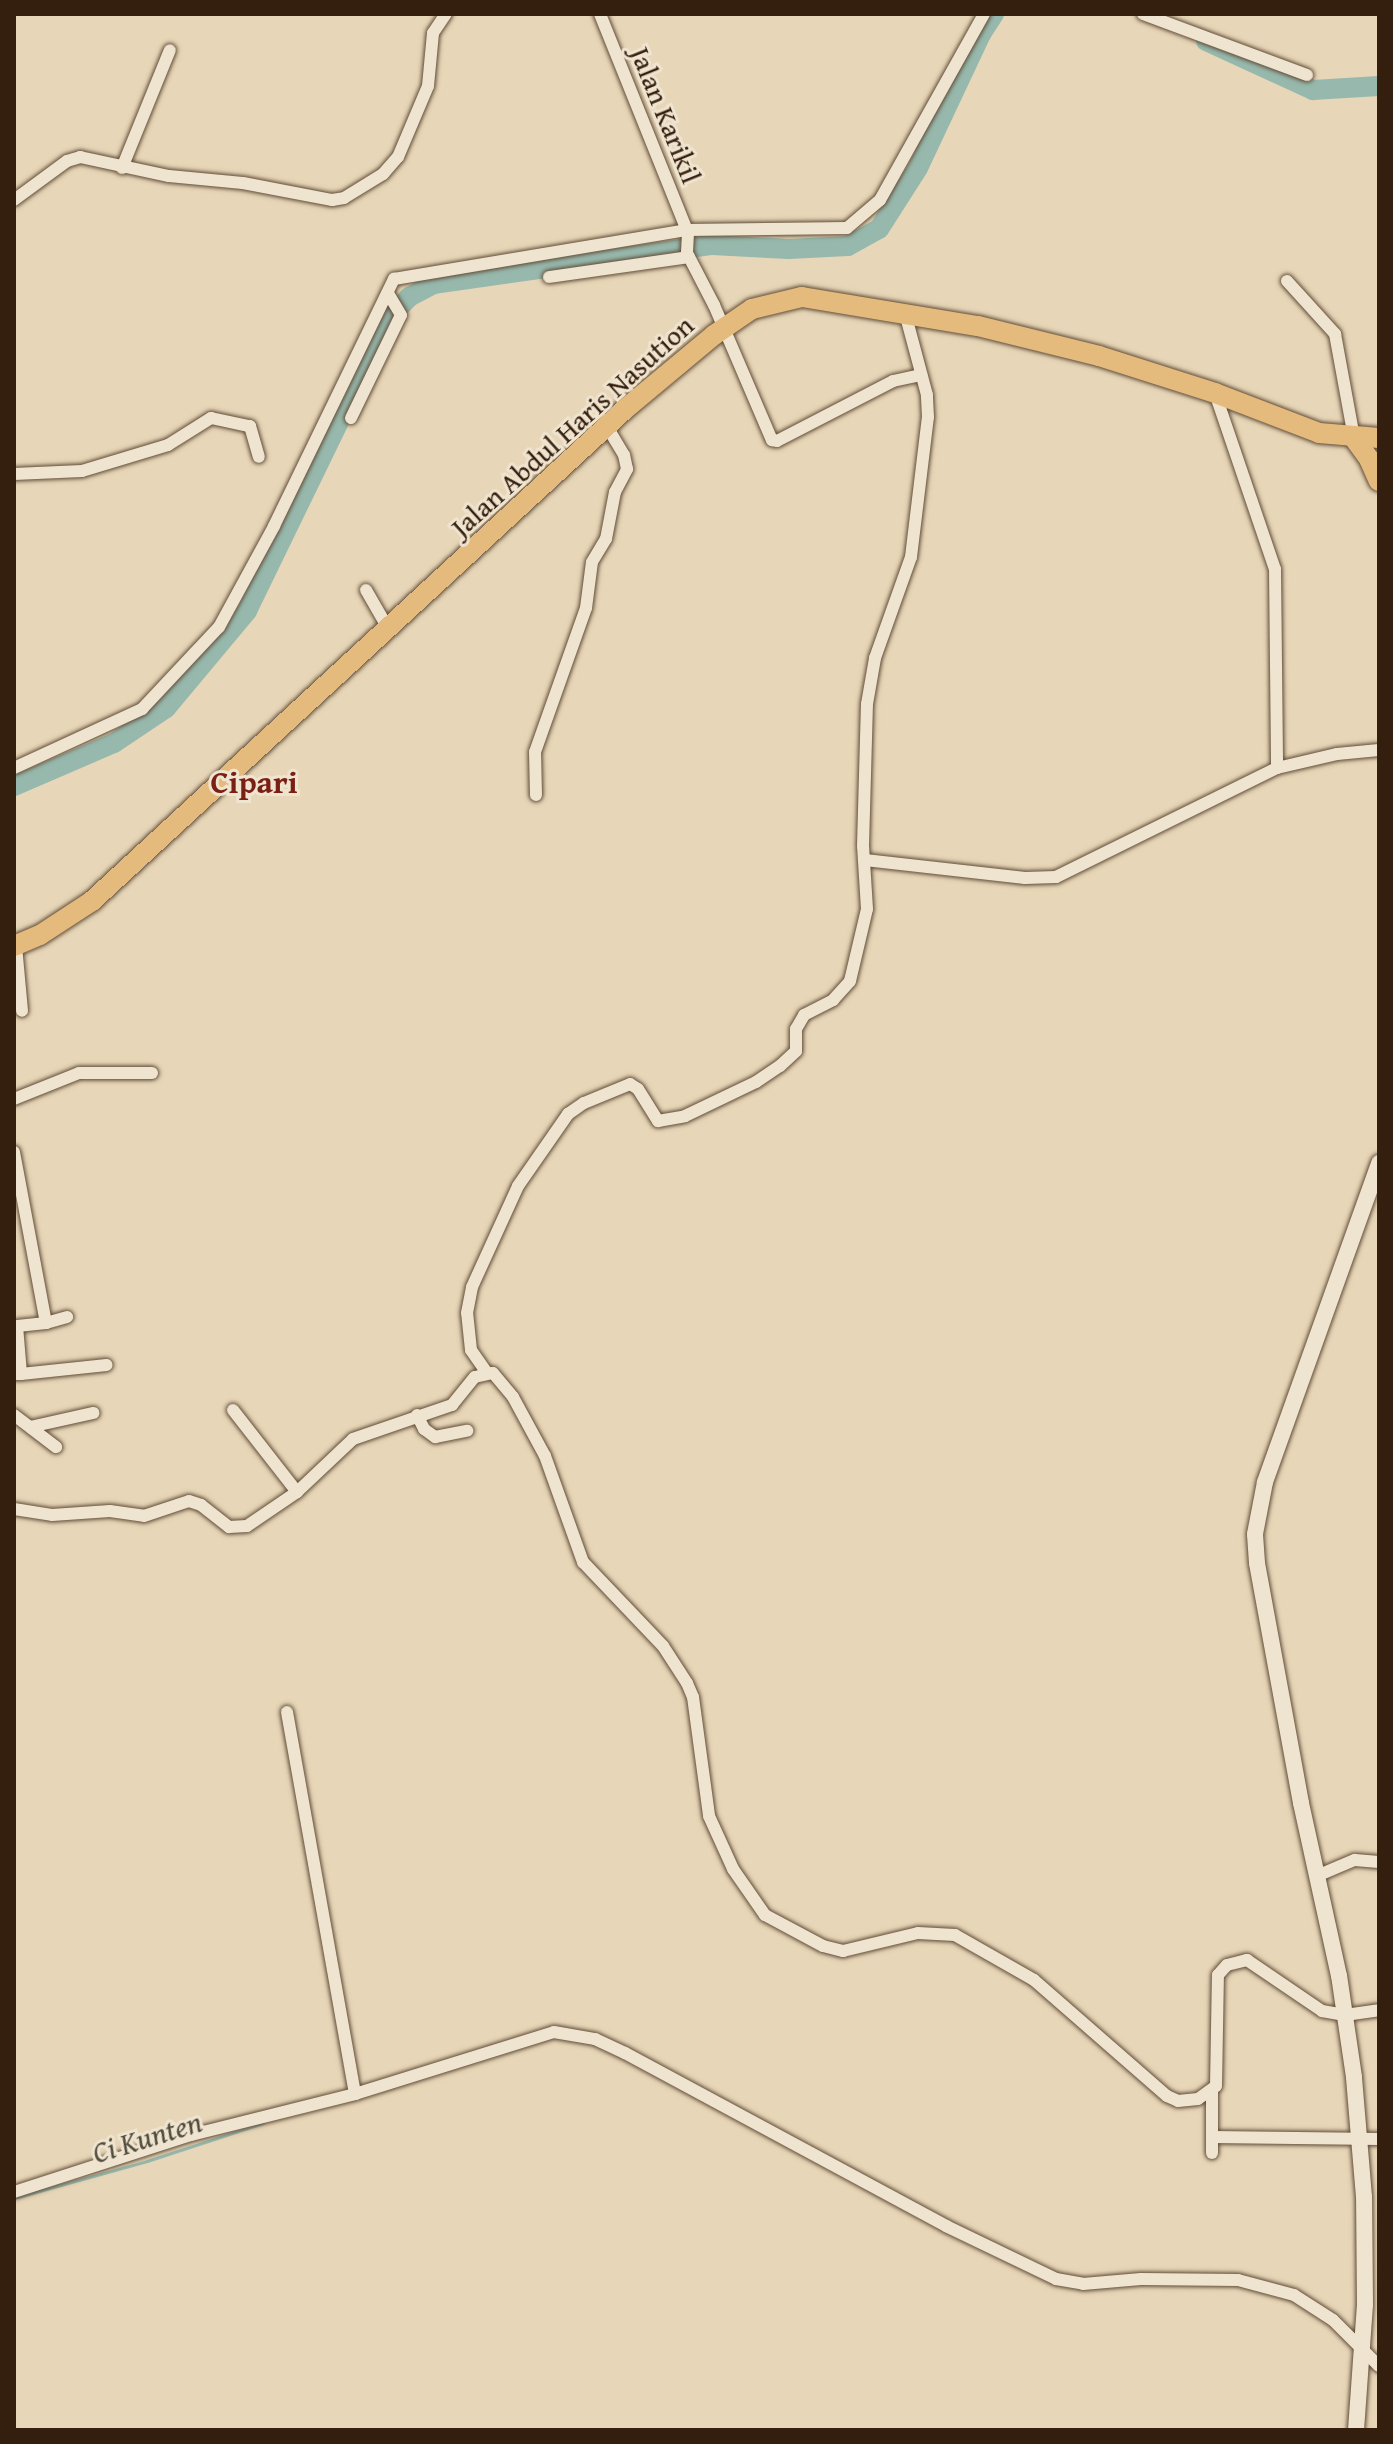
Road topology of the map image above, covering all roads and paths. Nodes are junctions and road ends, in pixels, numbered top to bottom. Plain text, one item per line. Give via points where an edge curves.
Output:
1 (446, 14) edge
2 (600, 14) edge
3 (984, 14) edge
4 (1143, 14) edge
5 (170, 50) dead end
6 (1307, 75) dead end
7 (122, 168) junction
8 (14, 200) edge
9 (687, 231) junction
10 (688, 255) junction
11 (549, 277) dead end
12 (1287, 281) dead end
13 (388, 293) junction
14 (905, 313) junction
15 (724, 328) junction
16 (921, 375) junction
17 (1215, 393) junction
18 (351, 418) dead end
19 (607, 427) junction
20 (1354, 438) junction
21 (1379, 438) edge
22 (259, 457) dead end
23 (14, 474) edge
24 (1379, 481) edge
25 (366, 590) dead end
26 (389, 630) junction
27 (1379, 750) edge
28 (14, 768) edge
29 (1277, 768) junction
30 (536, 795) dead end
31 (865, 860) junction
32 (15, 946) edge
33 (22, 1011) dead end
34 (152, 1073) dead end
35 (14, 1099) edge
36 (14, 1152) edge
37 (1379, 1163) edge
38 (14, 1232) edge
39 (30, 1232) junction
40 (67, 1317) dead end
41 (46, 1323) junction
42 (16, 1326) edge
43 (107, 1365) dead end
44 (487, 1373) junction
45 (18, 1374) edge
46 (233, 1410) dead end
47 (93, 1413) dead end
48 (14, 1415) edge
49 (417, 1415) junction
50 (30, 1427) junction
51 (467, 1431) dead end
52 (56, 1447) dead end
53 (297, 1492) junction
54 (14, 1509) edge
55 (287, 1712) dead end
56 (1379, 1862) edge
57 (1319, 1875) junction
58 (1379, 2010) edge
59 (1345, 2015) junction
60 (1212, 2092) junction
61 (355, 2094) junction
62 (1212, 2137) junction
63 (1379, 2139) edge
64 (1359, 2140) junction
65 (1212, 2153) dead end
66 (14, 2192) edge
67 (1372, 2306) edge
68 (1361, 2346) junction
69 (1379, 2366) edge
70 (1356, 2430) edge

1 - 7 street via 433,33 428,86 398,157 383,174 344,198
2 - 9 street, Jalan Karikil
3 - 9 street via 880,200 854,224 832,231
4 - 6 street
5 - 7 street
7 - 8 street via 75,158
9 - 10 street
9 - 13 street via 394,279
10 - 11 street
10 - 15 street
12 - 20 street via 1335,334
13 - 18 street via 398,310
13 - 28 street via 247,579 207,643 134,714
14 - 15 main road, Jalan Abdul Haris Nasution via 802,297 752,309
14 - 16 street
14 - 17 main road, Jalan Abdul Haris Nasution via 1099,356
15 - 16 street via 773,441 893,381
15 - 19 main road, Jalan Abdul Haris Nasution
16 - 31 street via 928,417 911,557 875,658 867,704
17 - 20 main road, Jalan Abdul Haris Nasution via 1319,433
17 - 29 street via 1275,569
19 - 26 main road, Jalan Abdul Haris Nasution
19 - 30 street via 627,469 615,492 606,539 592,562 586,608 535,752
20 - 21 main road, Jalan Abdul Haris Nasution
20 - 24 main road
22 - 23 street via 250,426 211,418 168,445 82,471
25 - 26 street
26 - 32 main road, Jalan Abdul Haris Nasution via 92,901
27 - 29 street
29 - 31 street via 1056,877
31 - 44 street via 867,909 850,981 833,1000 804,1015 792,1056 756,1082 670,1120 655,1119 630,1084 568,1114 518,1186 472,1287 469,1339 476,1362
32 - 33 street
34 - 35 street via 79,1073
36 - 39 street
37 - 57 street via 1257,1508 1257,1563
38 - 39 street
39 - 41 street
40 - 41 street
41 - 42 street
42 - 45 street
43 - 45 street
44 - 49 street via 475,1377 452,1405
44 - 60 street via 504,1384 545,1456 583,1562 663,1646 687,1683 709,1816 738,1878 765,1915 843,1951 918,1933 955,1935 1034,1980 1167,2096 1186,2101
46 - 53 street
47 - 50 street
48 - 50 street
49 - 51 street via 435,1437
49 - 53 street via 353,1439
50 - 52 street
53 - 54 street via 258,1521 235,1528 189,1501 144,1516
55 - 61 street
56 - 57 street via 1355,1860
57 - 59 street
58 - 59 street
59 - 60 street via 1316,2009 1247,1960 1227,1965 1218,1975
59 - 64 street
60 - 62 street
61 - 66 street via 191,2135
61 - 68 street via 554,2032 595,2039 1056,2279 1083,2284 1238,2280 1294,2295
62 - 64 street
62 - 65 street
63 - 64 street
64 - 67 street
67 - 68 street
68 - 69 street
68 - 70 street

